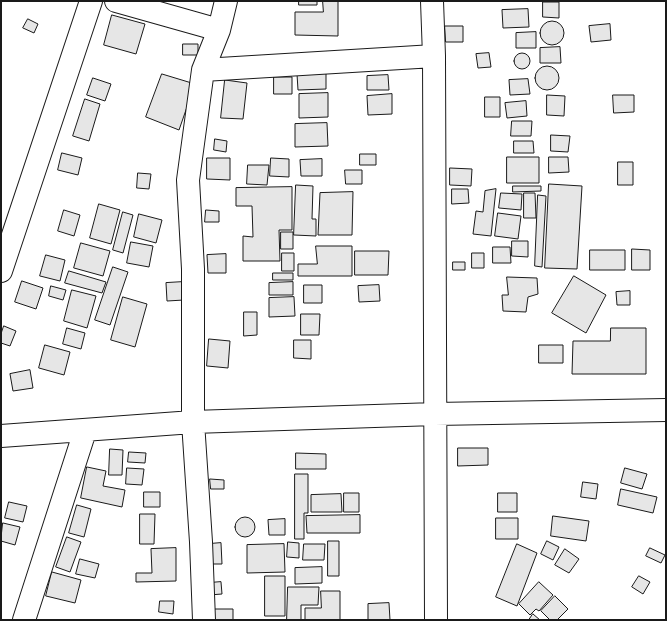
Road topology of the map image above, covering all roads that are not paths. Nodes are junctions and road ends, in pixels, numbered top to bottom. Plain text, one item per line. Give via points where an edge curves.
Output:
1 (90, 1) edge
2 (116, 1) edge
3 (226, 1) edge
4 (432, 1) edge
5 (219, 30) junction
6 (434, 56) junction
7 (203, 70) junction
8 (1, 271) edge
9 (666, 410) edge
10 (435, 414) junction
11 (193, 422) junction
12 (85, 431) junction
13 (1, 436) edge
14 (24, 620) edge
15 (204, 620) edge
16 (436, 620) edge

1 - 8 street
2 - 5 street
3 - 5 street
4 - 6 street
5 - 7 street
6 - 7 street
6 - 10 street
7 - 11 street via 188,180 192,269
9 - 10 street
10 - 11 street
10 - 16 street
11 - 12 street
11 - 15 street
12 - 13 street
12 - 14 street

